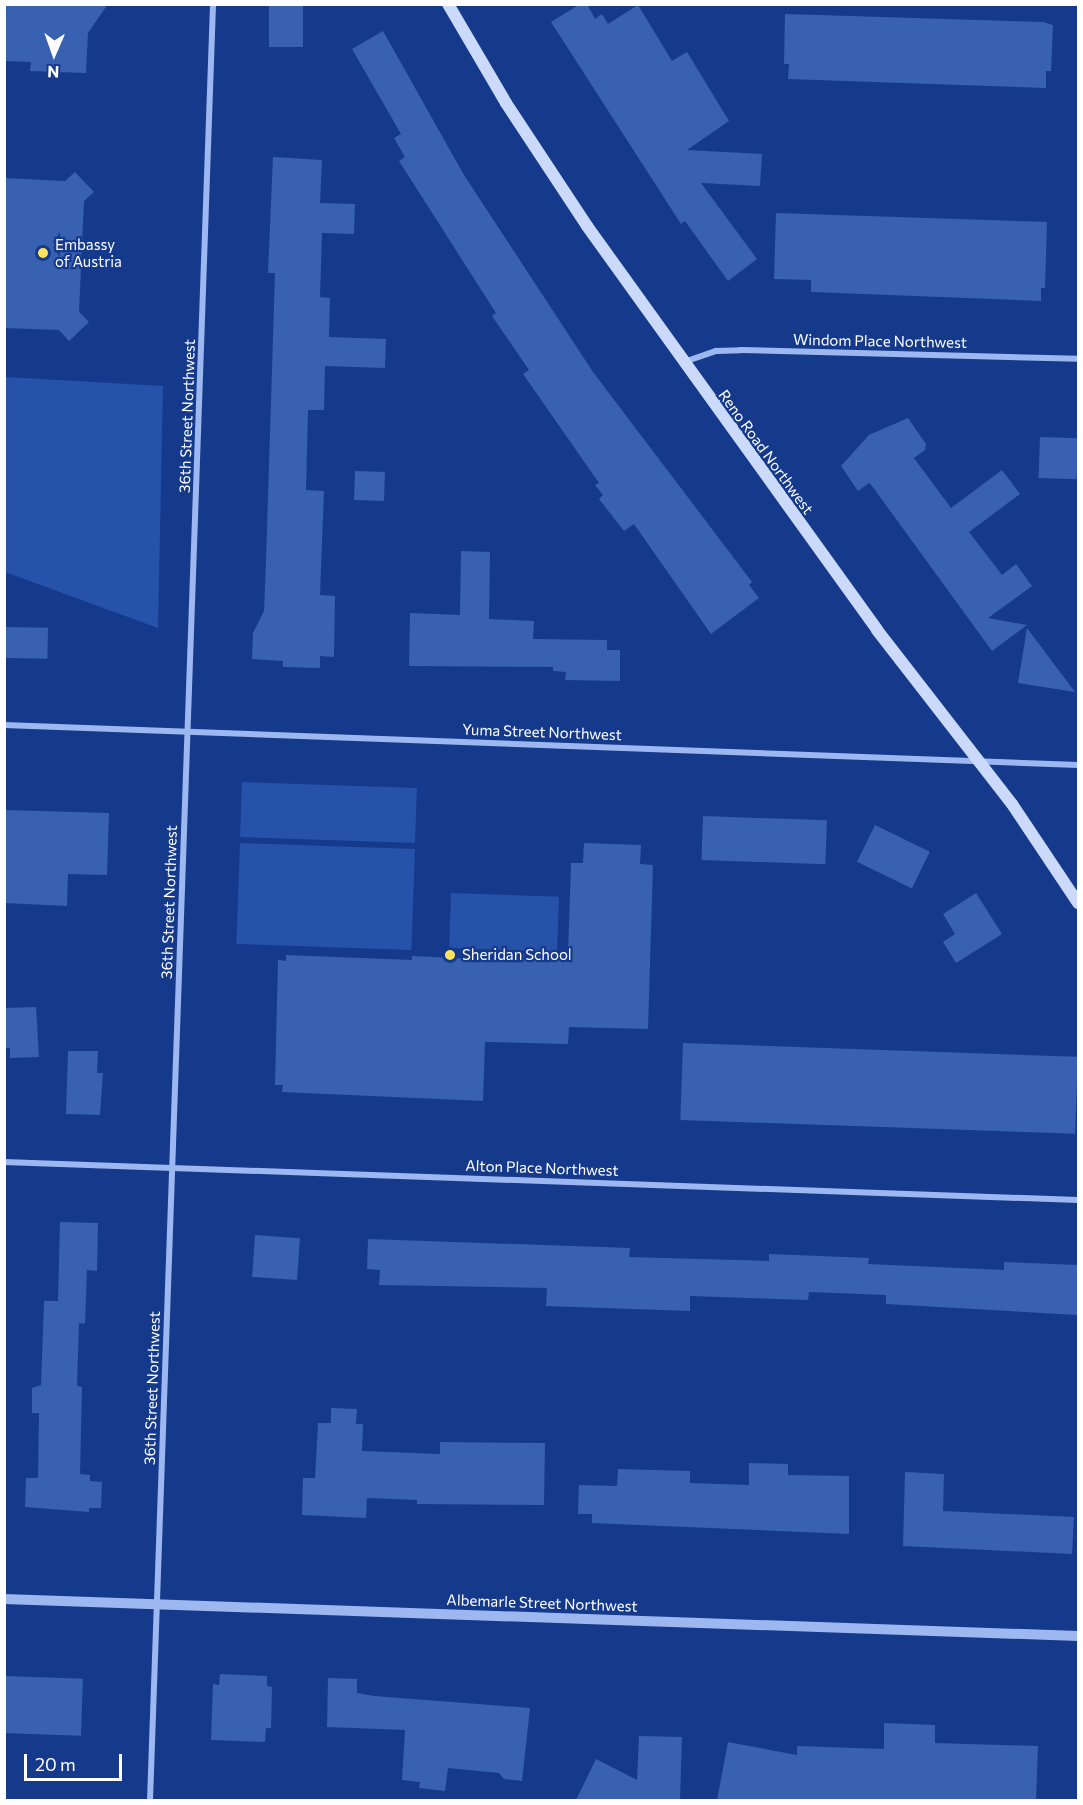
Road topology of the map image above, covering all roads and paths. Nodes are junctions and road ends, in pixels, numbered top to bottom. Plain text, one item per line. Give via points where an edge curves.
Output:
1 (213, 4) edge
2 (448, 4) edge
3 (1078, 359) edge
4 (683, 363) junction
5 (4, 724) edge
6 (188, 731) junction
7 (979, 761) junction
8 (1078, 765) edge
9 (1078, 903) edge
10 (4, 1162) edge
11 (172, 1168) junction
12 (1078, 1200) edge
13 (4, 1599) edge
14 (157, 1605) junction
15 (1078, 1636) edge
16 (150, 1800) edge

1 - 6 street, 36th Street Northwest
2 - 4 main road, Reno Road Northwest via 566,196
3 - 4 street, Windom Place Northwest via 741,350 716,351
4 - 7 main road, Reno Road Northwest via 877,630
5 - 6 street, Yuma Street Northwest
6 - 7 street, Yuma Street Northwest
6 - 11 street, 36th Street Northwest
7 - 8 street, Yuma Street Northwest
7 - 9 main road, Reno Road Northwest
10 - 11 street, Alton Place Northwest
11 - 12 street, Alton Place Northwest
11 - 14 street, 36th Street Northwest
13 - 14 street, Albemarle Street Northwest
14 - 15 street, Albemarle Street Northwest
14 - 16 street, 36th Street Northwest

